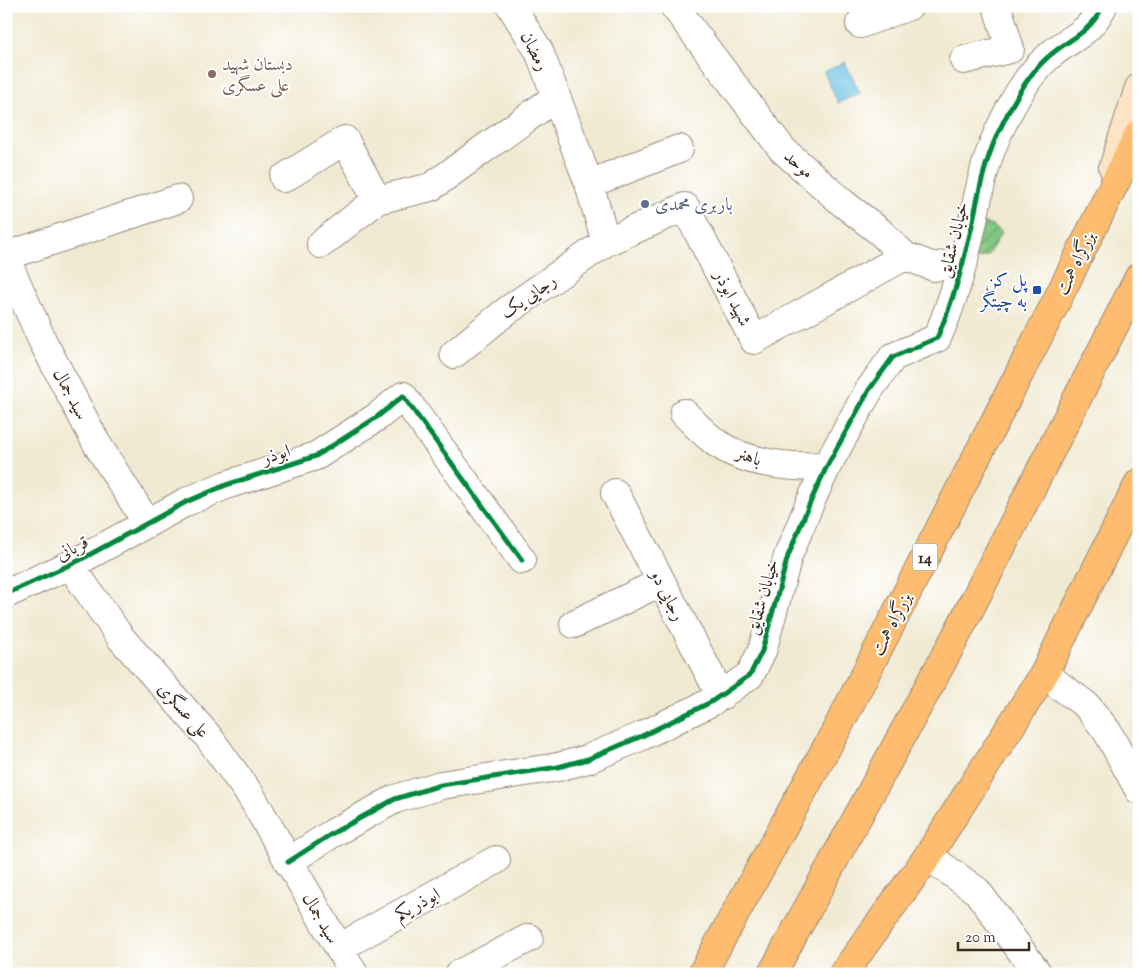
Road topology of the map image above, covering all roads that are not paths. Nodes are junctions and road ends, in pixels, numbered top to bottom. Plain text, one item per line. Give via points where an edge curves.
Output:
1 (510, 6) edge
2 (674, 6) edge
3 (909, 6) edge
4 (997, 6) edge
5 (1103, 6) edge
6 (860, 24) dead end
7 (964, 60) dead end
8 (1139, 88) edge
9 (556, 97) junction
10 (1139, 134) edge
11 (679, 149) dead end
12 (284, 178) dead end
13 (589, 184) junction
14 (178, 199) dead end
15 (377, 200) junction
16 (1098, 217) junction
17 (606, 242) junction
18 (320, 244) dead end
19 (905, 256) junction
20 (6, 258) edge
21 (964, 261) junction
22 (1139, 277) edge
23 (454, 354) dead end
24 (684, 413) dead end
25 (827, 466) junction
26 (1139, 483) edge
27 (615, 493) dead end
28 (147, 523) junction
29 (522, 560) dead end
30 (70, 565) junction
31 (661, 582) junction
32 (6, 594) edge
33 (574, 624) dead end
34 (1044, 674) junction
35 (721, 696) junction
36 (1139, 790) edge
37 (928, 856) junction
38 (496, 860) dead end
39 (288, 862) junction
40 (529, 938) dead end
41 (339, 948) junction
42 (354, 974) edge
43 (459, 974) edge
44 (702, 974) edge
45 (772, 974) edge
46 (843, 974) edge
47 (1038, 974) edge

1 - 9 street, رمضان via 539,51
2 - 19 street, موحد via 782,148
3 - 6 street
4 - 7 street via 1010,49
5 - 21 street, خیابان شقایق via 1096,20 1084,32 1036,68 998,132 980,187
8 - 16 main road
9 - 13 street
9 - 15 street via 431,187
10 - 16 highway, بزرگراه همت / 14
11 - 13 street
12 - 15 street via 345,140
13 - 17 street
14 - 20 street
15 - 18 street
16 - 44 highway, بزرگراه همت / 14 via 839,725
17 - 19 street, شهید ابوذر via 685,207 754,340
17 - 23 street, رجایی یک via 504,313
19 - 21 street, موحد via 934,266
20 - 28 street, سید جمال via 52,359 98,444
21 - 25 street, خیابان شقایق via 949,312 937,338 893,357 869,390
22 - 45 highway via 956,638
24 - 25 street, باهنر via 716,443 758,462 805,468
25 - 35 street, خیابان شقایق via 788,556 762,651 750,675
26 - 34 highway
27 - 31 street, رجایی دو
28 - 29 street, ابوذر via 226,485 316,456 378,417 403,396
28 - 30 street, قربانی
30 - 32 street, قربانی
30 - 39 street, علی عسگری via 121,638 207,735 251,796
31 - 33 street
31 - 35 street, رجایی دو
34 - 36 street via 1086,705 1107,731
34 - 37 highway
35 - 39 street, خیابان شقایق via 588,759 558,767 441,785 395,800 333,833
37 - 46 highway
37 - 47 street via 976,891
38 - 41 street, ابوذر یکم
39 - 41 street, سید جمال
40 - 43 street
41 - 42 street, سید جمال

